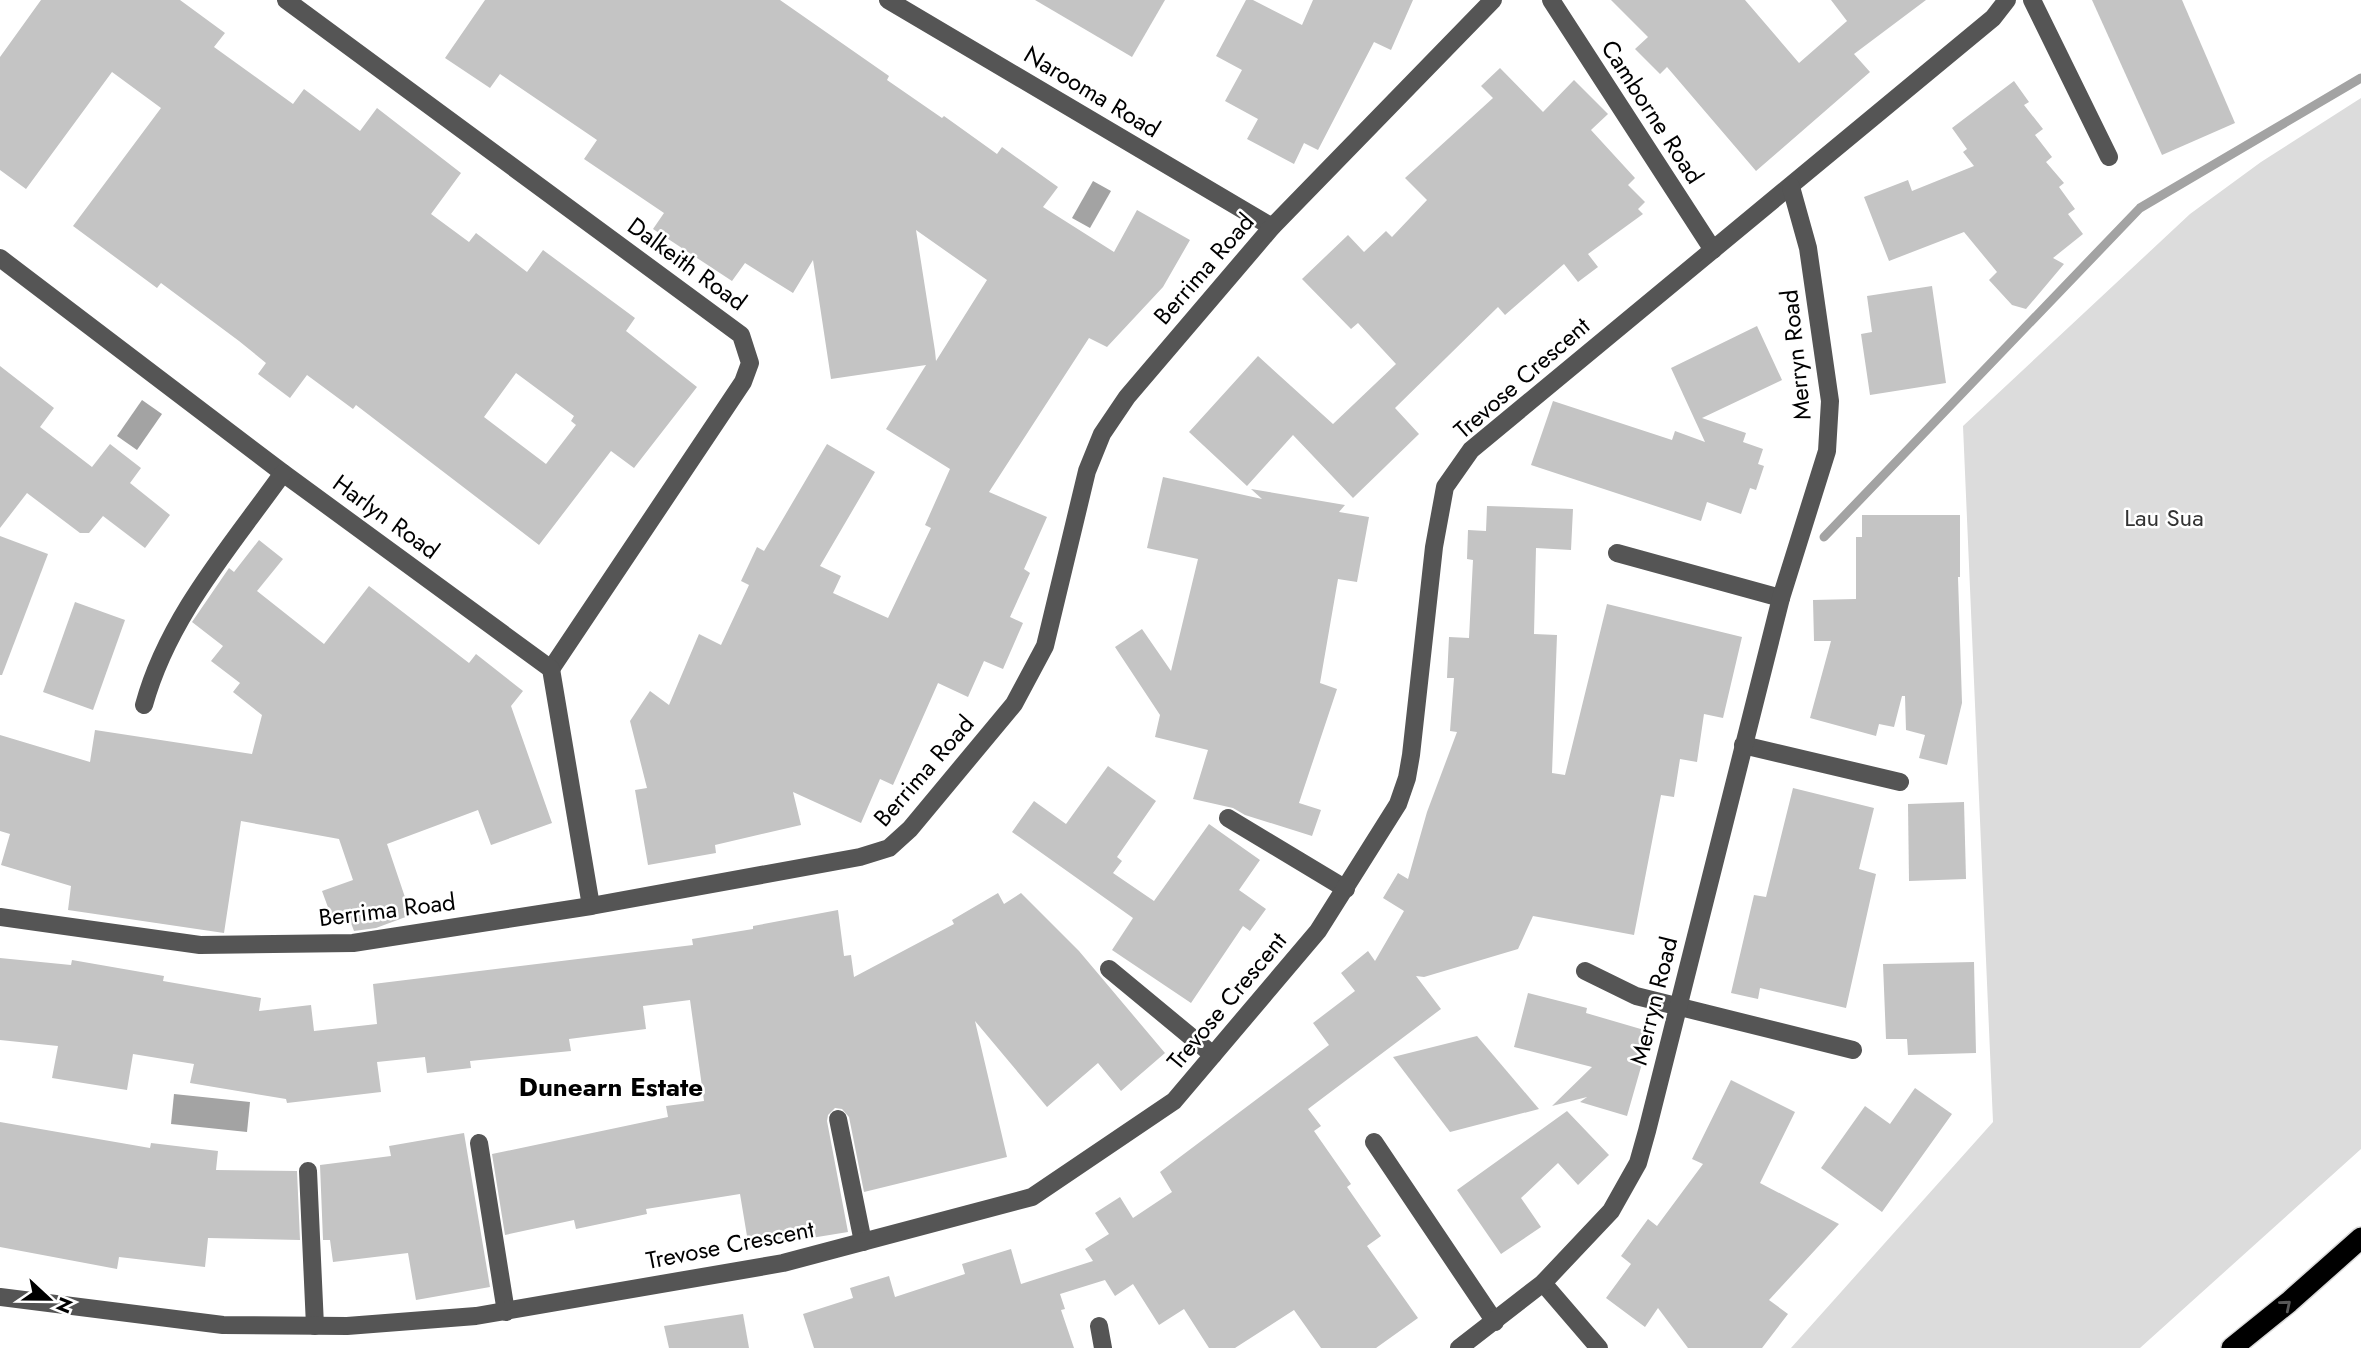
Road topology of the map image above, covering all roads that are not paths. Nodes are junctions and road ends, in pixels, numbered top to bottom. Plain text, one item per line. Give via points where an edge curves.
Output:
1 (286, 0) edge
2 (888, 0) edge
3 (1493, 0) edge
4 (1551, 0) edge
5 (2007, 0) edge
6 (2032, 0) edge
7 (2109, 157) dead end
8 (1791, 187) junction
9 (1272, 227) junction
10 (1713, 250) junction
11 (0, 258) edge
12 (284, 473) junction
13 (1617, 553) dead end
14 (1781, 598) junction
15 (551, 668) junction
16 (144, 705) dead end
17 (1743, 745) junction
18 (1900, 782) dead end
19 (1228, 818) dead end
20 (1346, 889) junction
21 (591, 906) junction
22 (0, 917) edge
23 (1109, 969) dead end
24 (1586, 971) dead end
25 (1678, 1006) junction
26 (1853, 1050) dead end
27 (1213, 1055) junction
28 (838, 1119) dead end
29 (1374, 1142) dead end
30 (479, 1143) dead end
31 (309, 1171) dead end
32 (2361, 1238) edge
33 (863, 1242) junction
34 (1543, 1283) junction
35 (0, 1297) edge
36 (506, 1312) junction
37 (1495, 1322) junction
38 (315, 1326) junction
39 (1099, 1326) dead end
40 (1103, 1348) edge
41 (1459, 1348) edge
42 (1599, 1348) edge
43 (2232, 1348) edge

1 - 15 street, Dalkeith Road via 741,335 750,363 743,383
2 - 9 street, Narooma Road
3 - 9 street, Berrima Road
4 - 10 street, Camborne Road
5 - 8 street, Trevose Crescent via 1993,18
6 - 7 street
8 - 10 street, Trevose Crescent
8 - 14 street, Merryn Road via 1808,248 1830,401 1826,450
9 - 21 street, Berrima Road via 1127,397 1102,434 1087,471 1045,646 1014,704 910,829 888,848 860,857
10 - 20 street, Trevose Crescent via 1508,416 1471,450 1445,487 1407,778 1398,804
11 - 12 street, Harlyn Road
12 - 15 street, Harlyn Road
12 - 16 street via 189,603 166,645
13 - 14 street
14 - 17 street, Merryn Road
15 - 21 street
17 - 18 street
17 - 25 street, Merryn Road
19 - 20 street
20 - 27 street, Trevose Crescent via 1318,931
21 - 22 street, Berrima Road via 339,943 200,945
23 - 27 street
24 - 25 street via 1636,996
25 - 26 street
25 - 34 street, Merryn Road via 1647,1130 1625,1190
27 - 33 street, Trevose Crescent via 1174,1101 1032,1197
28 - 33 street
29 - 37 street
30 - 36 street
31 - 38 street
43 -> 32 highway
33 - 36 street, Trevose Crescent via 783,1263
34 - 37 street, Merryn Road
34 - 42 street
35 - 38 street, Trevose Crescent via 223,1325
36 - 38 street, Trevose Crescent
37 - 41 street, Merryn Road
39 - 40 street

